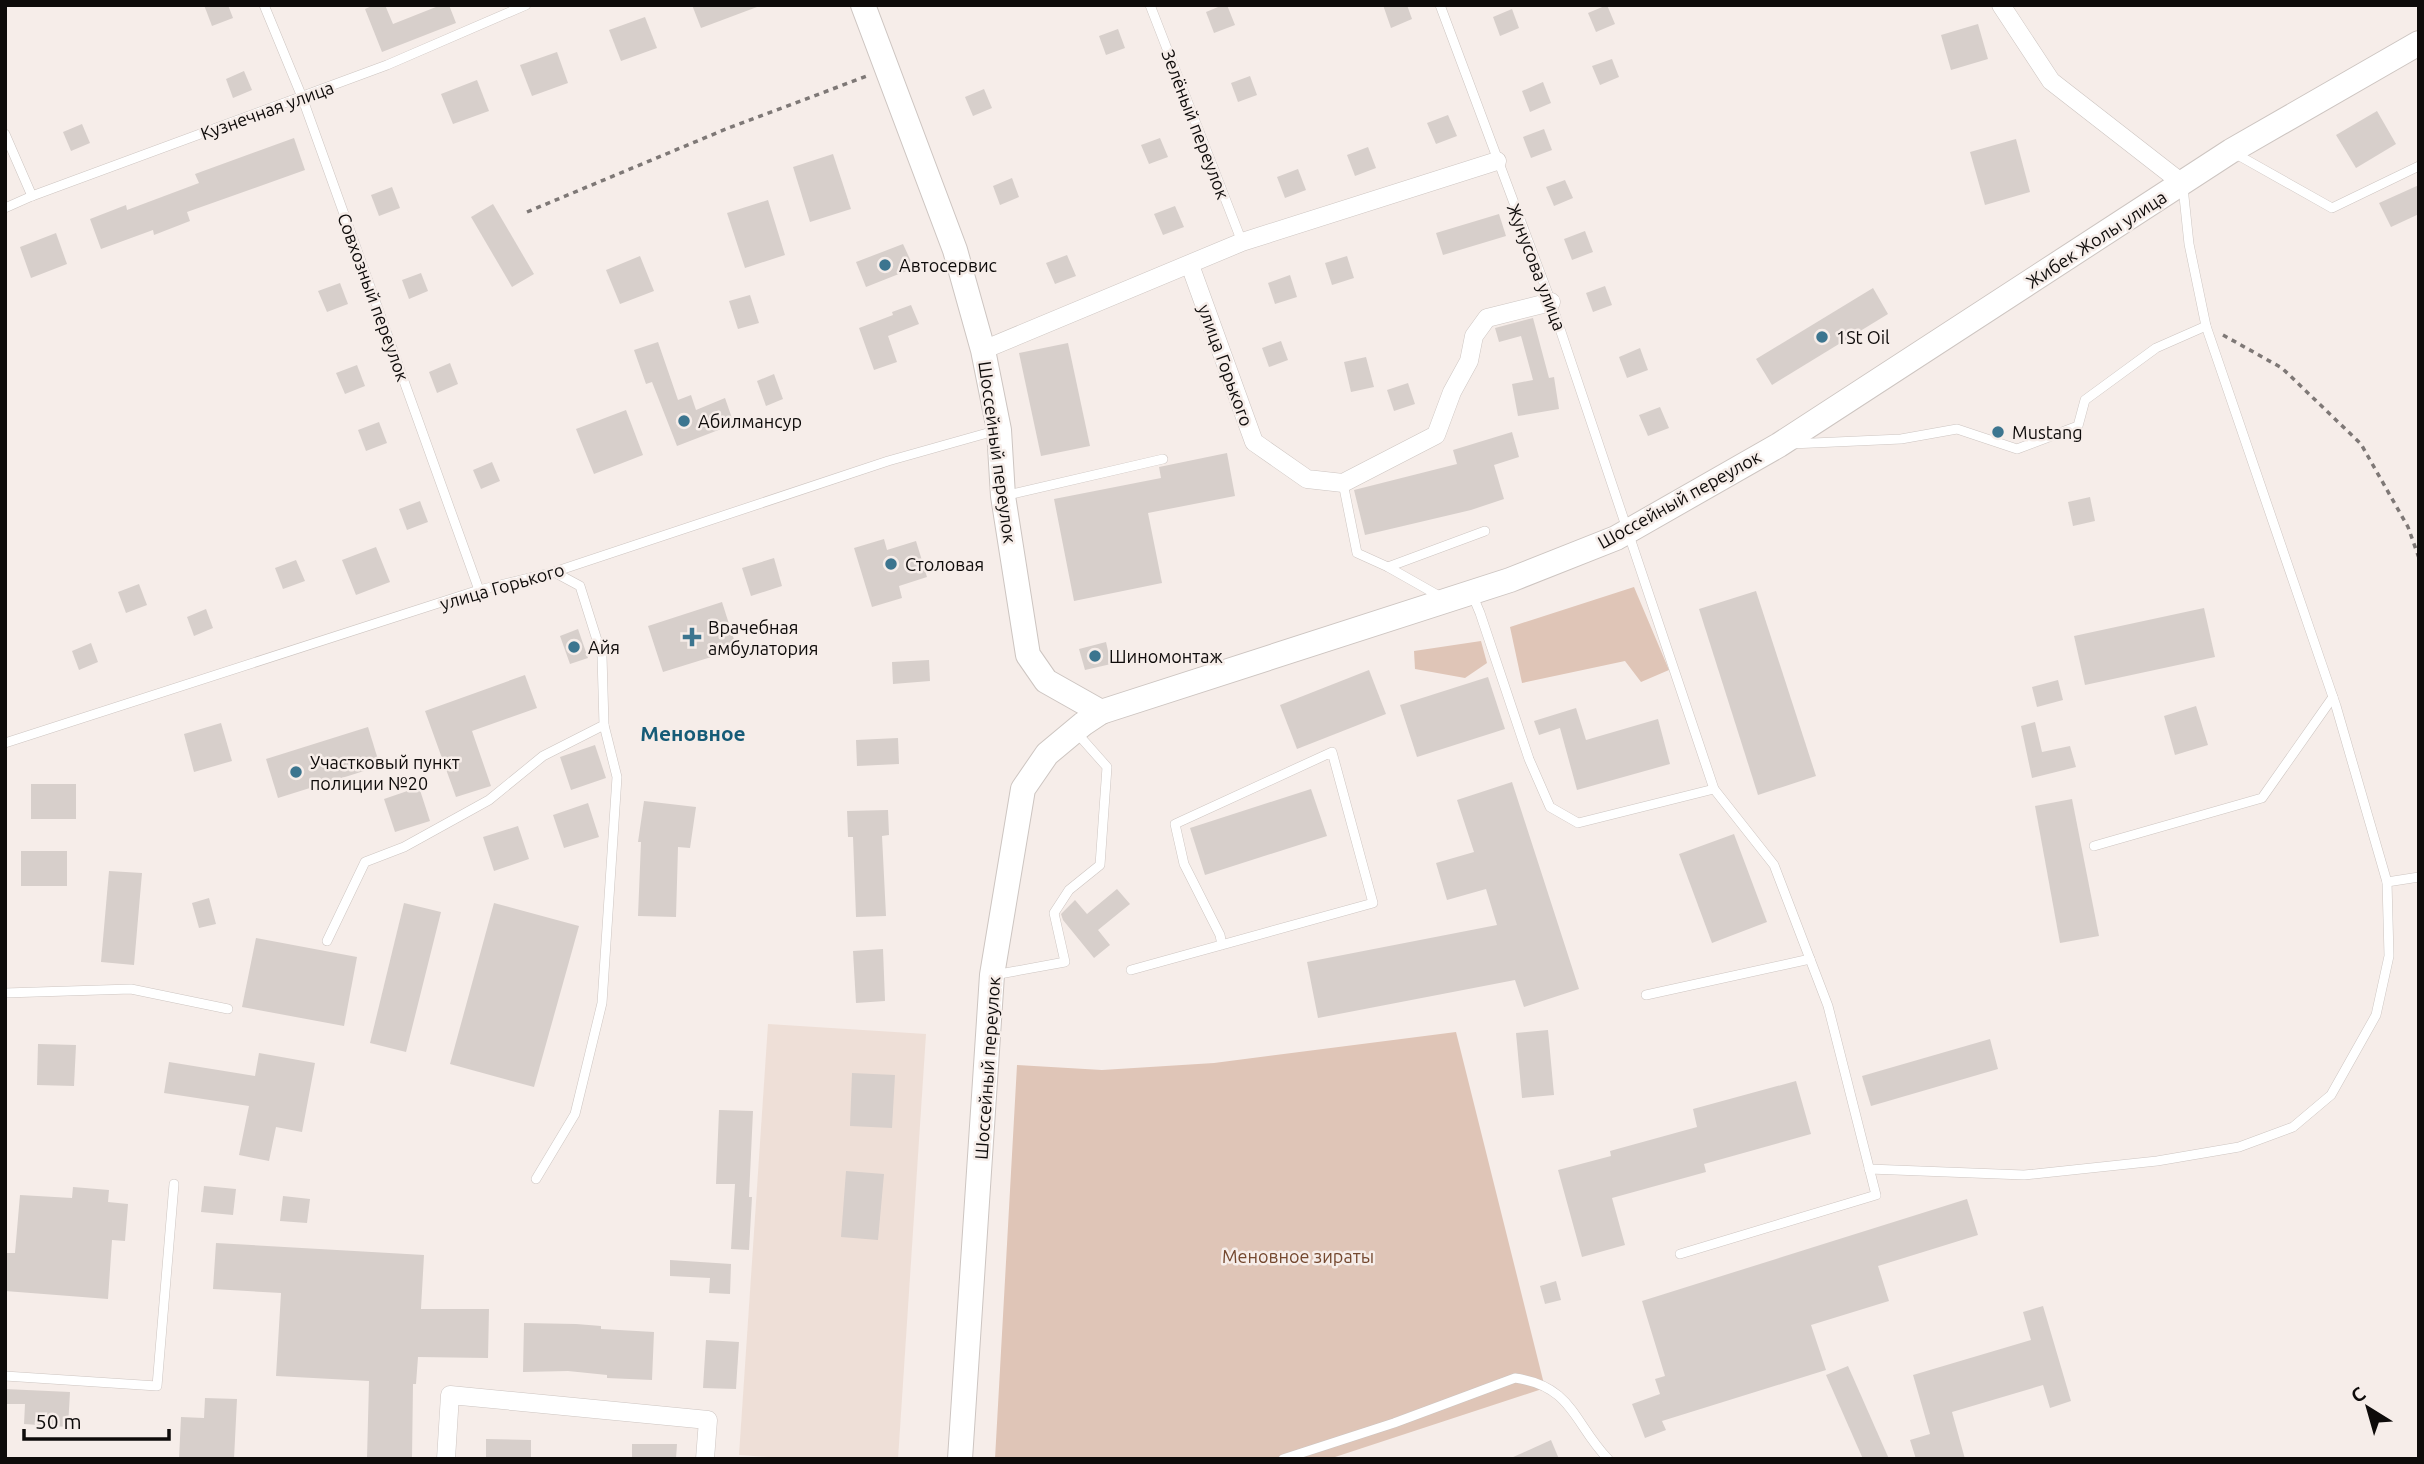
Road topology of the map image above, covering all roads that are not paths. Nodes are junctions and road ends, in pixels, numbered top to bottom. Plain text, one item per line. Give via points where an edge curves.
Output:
1 (264, 5) edge
2 (526, 5) edge
3 (863, 5) edge
4 (1150, 5) edge
5 (1440, 5) edge
6 (2001, 5) edge
7 (2419, 43) edge
8 (302, 97) junction
9 (5, 134) edge
10 (2231, 151) junction
11 (1497, 161) junction
12 (2419, 166) edge
13 (2182, 183) junction
14 (32, 196) junction
15 (5, 208) edge
16 (1242, 242) junction
17 (1190, 265) junction
18 (1551, 302) junction
19 (2206, 326) junction
20 (984, 350) junction
21 (999, 430) junction
22 (1779, 445) junction
23 (1163, 459) dead end
24 (1343, 483) junction
25 (1003, 496) junction
26 (1629, 530) junction
27 (1485, 531) dead end
28 (1388, 567) junction
29 (554, 572) junction
30 (479, 590) junction
31 (1459, 596) junction
32 (2333, 697) junction
33 (1101, 712) junction
34 (604, 725) junction
35 (1075, 731) junction
36 (5, 743) edge
37 (1714, 789) junction
38 (2094, 846) dead end
39 (2419, 877) edge
40 (2387, 882) junction
41 (327, 940) dead end
42 (1222, 945) junction
43 (1810, 960) junction
44 (1131, 970) dead end
45 (992, 975) junction
46 (5, 993) edge
47 (1646, 995) dead end
48 (228, 1009) dead end
49 (1870, 1169) junction
50 (536, 1179) dead end
51 (174, 1184) dead end
52 (1680, 1254) dead end
53 (5, 1376) edge
54 (446, 1459) edge
55 (705, 1459) edge
56 (960, 1459) edge
57 (1283, 1459) edge
58 (1608, 1459) edge

1 - 8 lane, Совхозный переулок
2 - 8 lane, Кузнечная улица
3 - 20 main road, Шоссейный переулок via 955,250
4 - 16 lane, Зелёный переулок
5 - 11 lane, Жунусова улица
6 - 13 street via 2051,80
7 - 10 main road, Жибек Жолы улица
8 - 14 lane, Кузнечная улица
8 - 30 lane, Совхозный переулок
9 - 14 lane
10 - 12 lane via 2332,208
10 - 13 main road, Жибек Жолы улица
11 - 16 street
11 - 18 lane, Жунусова улица
13 - 19 lane
13 - 22 main road, Жибек Жолы улица
14 - 15 lane, Кузнечная улица
16 - 17 street
17 - 20 street
17 - 24 street, улица Горького via 1254,442 1307,479
18 - 24 street via 1487,318 1474,336 1469,361 1436,435
18 - 26 lane, Жунусова улица
19 - 22 lane via 2156,348 2085,400 2078,426 2017,449 1957,429 1901,439
19 - 32 lane
20 - 21 main road, Шоссейный переулок
21 - 25 main road, Шоссейный переулок
21 - 29 lane, улица Горького via 888,461
22 - 26 main road, Шоссейный переулок
23 - 25 lane
24 - 28 lane via 1357,553
25 - 33 main road, Шоссейный переулок via 1028,655 1046,681
26 - 31 main road, Шоссейный переулок via 1510,580
26 - 37 lane, Жунусова улица
27 - 28 lane
28 - 31 lane
29 - 30 lane, улица Горького
29 - 34 lane via 580,586 602,656
30 - 36 lane, улица Горького
31 - 33 main road, Шоссейный переулок
31 - 37 lane via 1480,613 1550,807 1578,823
32 - 38 lane via 2262,797
32 - 40 lane
33 - 35 main road, Шоссейный переулок
34 - 41 lane via 543,756 489,800 404,847 365,862
34 - 50 lane via 617,777 602,1003 575,1114
35 - 45 main road, Шоссейный переулок via 1048,754 1023,789
35 - 45 lane via 1107,767 1100,865 1069,890 1054,913 1065,962
37 - 43 lane, Жунусова улица via 1774,866
39 - 40 lane
40 - 49 lane via 2389,957 2376,1015 2331,1095 2293,1127 2225,1150 2024,1175
42 - 42 lane via 1373,903 1332,752 1175,824 1184,864
42 - 44 lane
43 - 47 lane
43 - 49 lane, Жунусова улица via 1828,1006
45 - 56 main road, Шоссейный переулок
46 - 48 lane via 131,989
49 - 52 lane, Жунусова улица via 1876,1195
51 - 53 lane via 157,1386
54 - 55 street via 450,1395 708,1420
57 - 58 lane via 1515,1378 1556,1393

